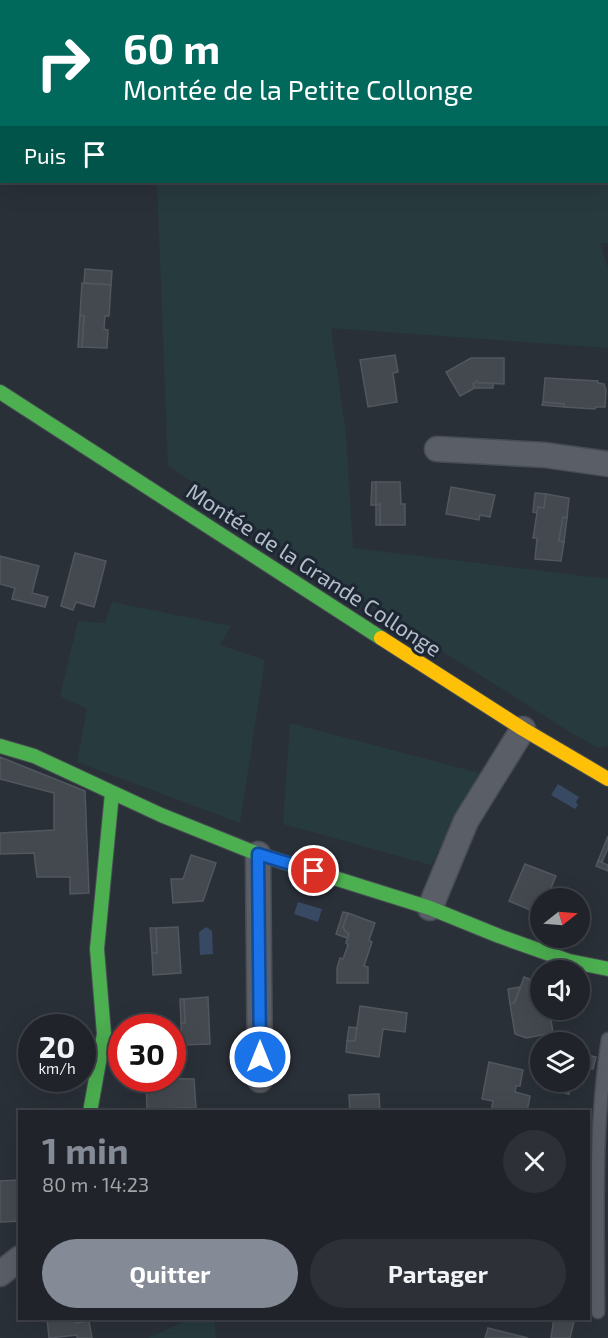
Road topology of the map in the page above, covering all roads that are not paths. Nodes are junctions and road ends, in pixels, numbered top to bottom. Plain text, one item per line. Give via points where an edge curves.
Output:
1 (0, 392) edge
2 (437, 449) dead end
3 (608, 464) edge
4 (523, 729) junction
5 (0, 746) edge
6 (608, 779) edge
7 (112, 793) junction
8 (258, 854) junction
9 (430, 908) junction
10 (608, 969) edge
11 (608, 1039) edge
12 (260, 1080) dead end
13 (90, 1110) edge
14 (18, 1260) edge
15 (0, 1274) edge
16 (598, 1312) dead end

1 - 4 street, Montée de la Grande Collonge
2 - 3 street via 545,455
4 - 6 street, Montée de la Grande Collonge
4 - 9 street via 466,821
5 - 7 street via 34,756
7 - 8 street
7 - 13 street via 97,949 104,1034
8 - 9 street
8 - 12 street
9 - 10 street via 569,961
11 - 16 lane via 598,1186
14 - 15 street

